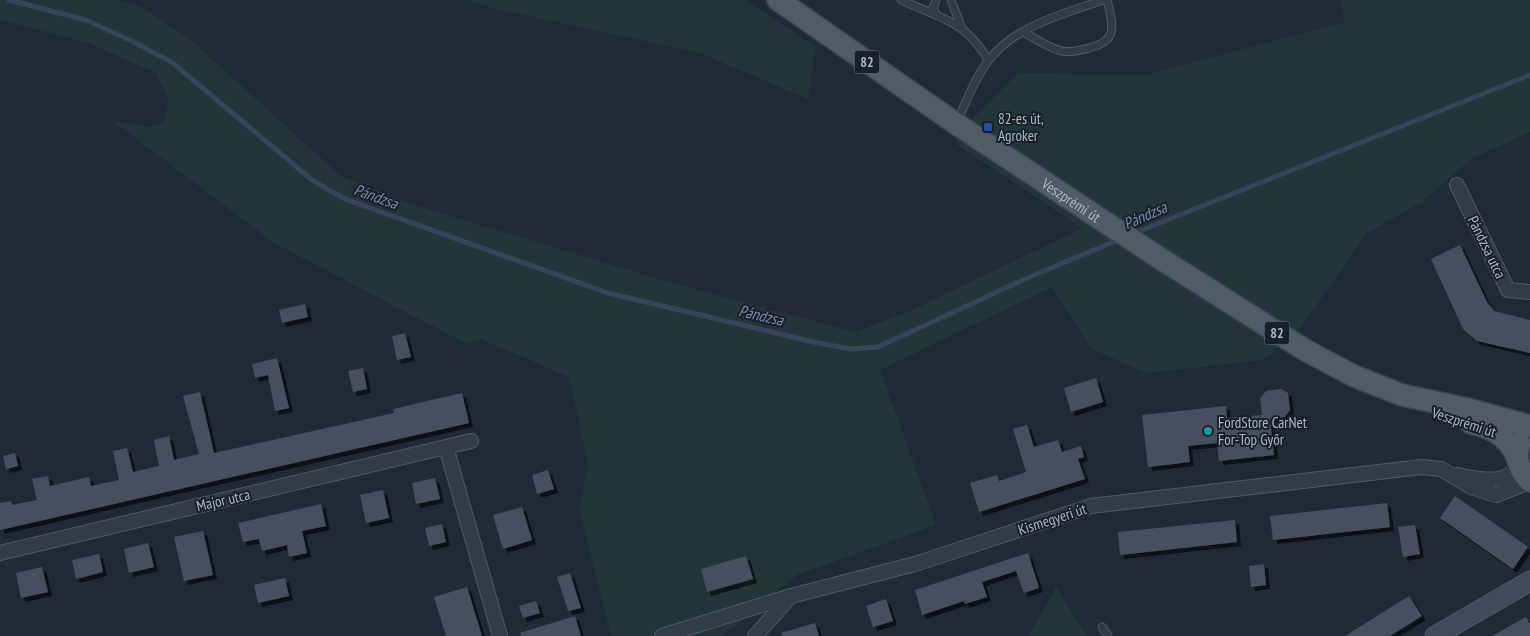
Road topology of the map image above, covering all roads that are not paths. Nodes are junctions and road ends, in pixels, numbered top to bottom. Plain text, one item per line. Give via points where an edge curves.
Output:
1 (778, 0) edge
2 (901, 0) edge
3 (936, 0) edge
4 (951, 0) edge
5 (1103, 0) edge
6 (1107, 0) edge
7 (937, 16) junction
8 (961, 26) junction
9 (1023, 32) junction
10 (988, 60) junction
11 (955, 123) junction
12 (1457, 185) dead end
13 (1530, 292) edge
14 (1402, 395) junction
15 (1530, 426) edge
16 (1530, 430) edge
17 (471, 441) dead end
18 (446, 447) junction
19 (1524, 471) edge
20 (1453, 475) junction
21 (0, 553) edge
22 (1530, 581) edge
23 (791, 596) junction
24 (1102, 626) dead end
25 (500, 636) edge
26 (662, 636) edge
27 (755, 636) edge
28 (1108, 636) edge
29 (1435, 636) edge

1 - 11 main road, Veszprémi út / 82
2 - 7 lane
3 - 7 lane via 933,8
4 - 8 lane
5 - 9 lane via 1040,22
6 - 9 lane via 1112,33 1099,46 1074,52 1063,51
7 - 8 lane
8 - 10 lane
9 - 10 lane
10 - 11 lane
11 - 14 main road, Veszprémi út / 82 via 1305,350 1354,376
12 - 13 street, Pándzsa utca via 1508,290
14 - 15 main road, Veszprémi út / 82
14 - 19 main road, Veszprémi út / 82 via 1436,413 1495,430 1512,446
16 - 19 main road via 1522,439
17 - 18 street, Major utca
18 - 21 street, Major utca
18 - 25 street
19 - 20 street, Kismegyeri út via 1491,480
19 - 20 street, Kismegyeri út via 1496,494 1471,487
20 - 23 street, Kismegyeri út via 1442,469 1421,467 1091,506 916,564
22 - 29 main road
23 - 26 street, Kismegyeri út
23 - 27 street
24 - 28 lane

